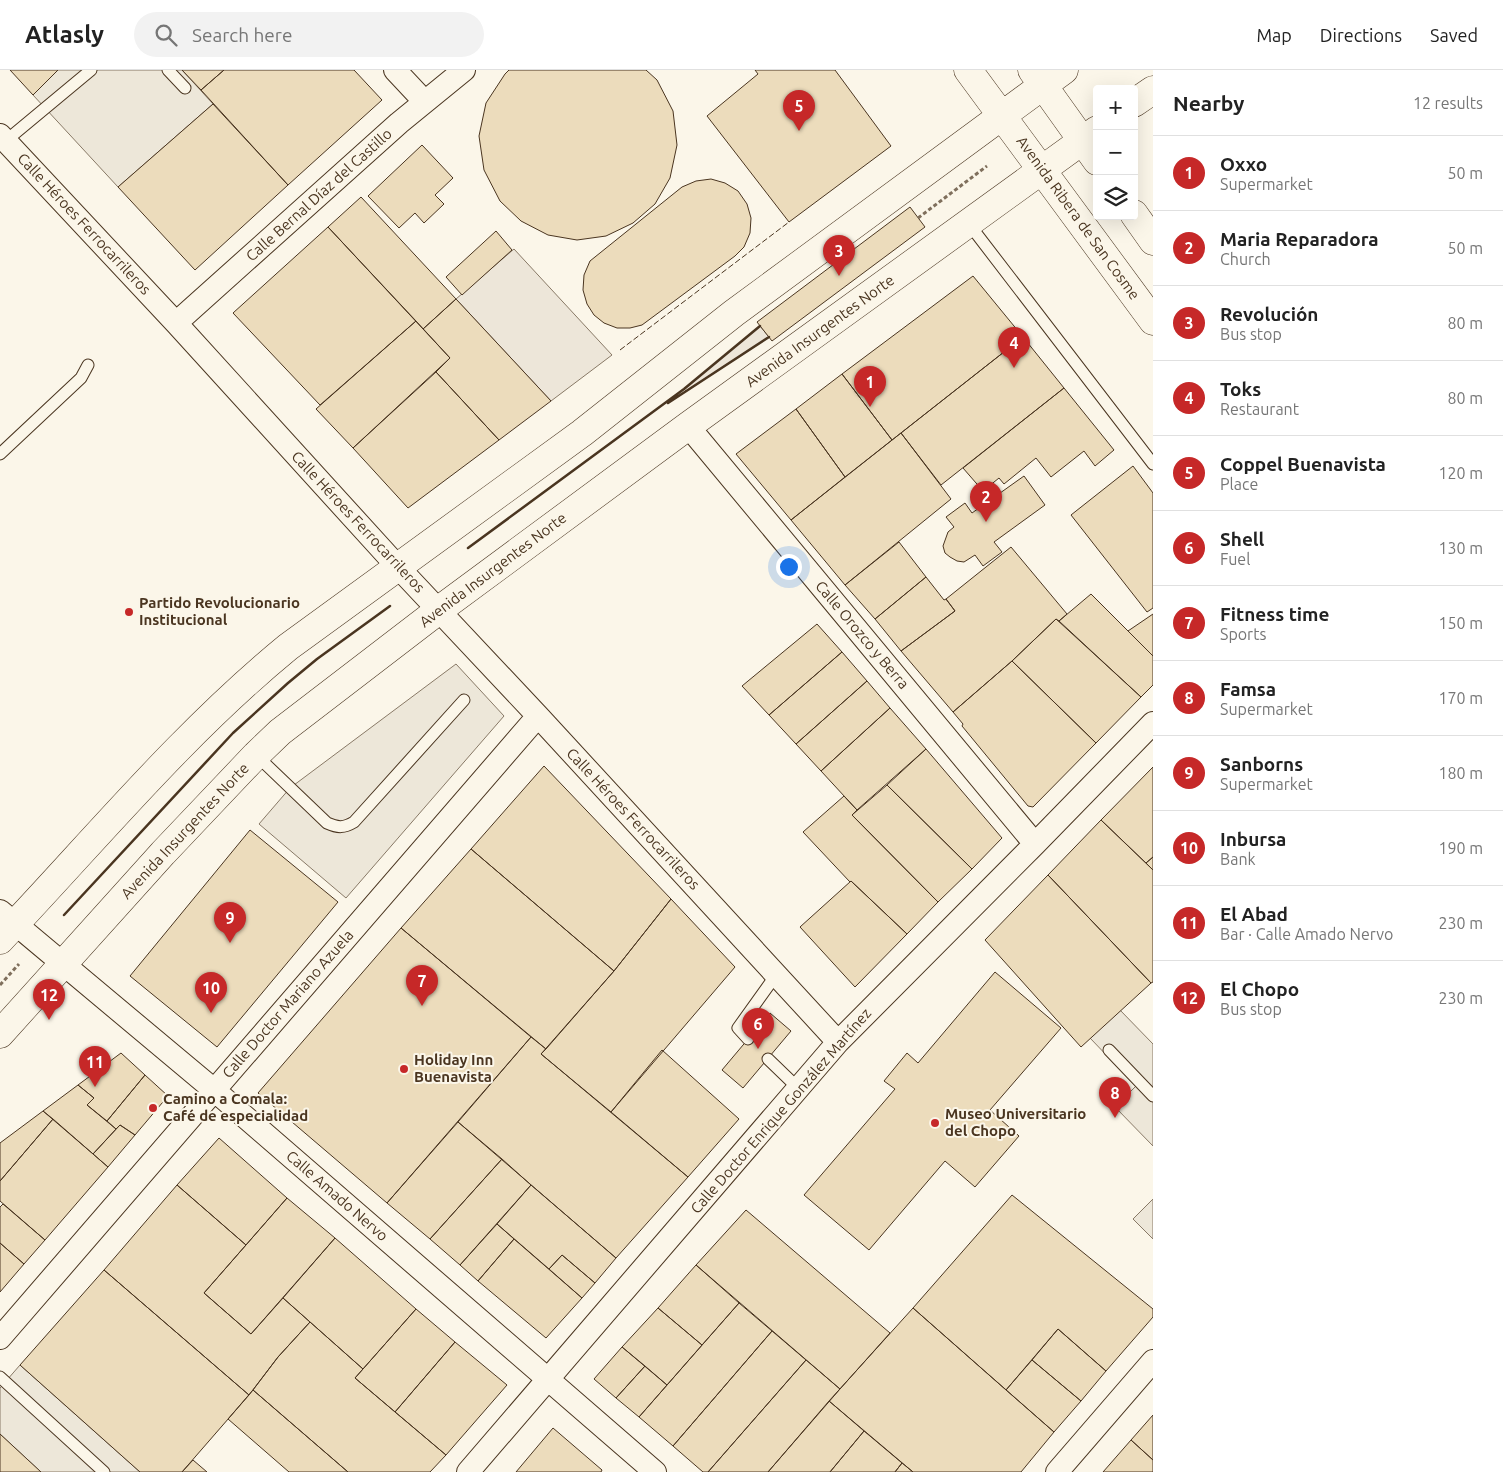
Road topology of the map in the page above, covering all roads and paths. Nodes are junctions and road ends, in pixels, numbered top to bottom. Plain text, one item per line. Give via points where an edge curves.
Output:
1 (91, 70) edge
2 (168, 70) edge
3 (395, 70) edge
4 (464, 70) edge
5 (968, 70) edge
6 (1047, 75) edge
7 (184, 88) dead end
8 (1153, 90) edge
9 (1138, 100) edge
10 (424, 101) junction
11 (1002, 116) junction
12 (2, 141) edge
13 (1092, 144) edge
14 (987, 166) dead end
15 (1043, 170) junction
16 (918, 218) dead end
17 (1138, 220) edge
18 (969, 224) junction
19 (1153, 241) edge
20 (1153, 321) edge
21 (176, 323) junction
22 (88, 365) dead end
23 (688, 426) junction
24 (0, 454) edge
25 (1153, 464) edge
26 (397, 566) junction
27 (439, 610) junction
28 (464, 700) dead end
29 (538, 716) junction
30 (1153, 723) edge
31 (256, 755) junction
32 (1035, 844) junction
33 (5, 925) edge
34 (20, 964) dead end
35 (63, 964) junction
36 (776, 975) junction
37 (0, 985) edge
38 (0, 1034) edge
39 (748, 1039) dead end
40 (838, 1042) junction
41 (1109, 1050) dead end
42 (768, 1059) dead end
43 (798, 1088) junction
44 (214, 1090) junction
45 (1153, 1096) edge
46 (0, 1338) edge
47 (1153, 1361) edge
48 (0, 1378) edge
49 (549, 1380) junction
50 (104, 1472) edge
51 (468, 1472) edge
52 (654, 1472) edge
53 (1057, 1472) edge

1 - 12 lane
2 - 7 lane
3 - 10 street
4 - 10 street, Calle Bernal Díaz del Castillo
5 - 11 main road, Avenida Ribera de San Cosme
6 - 11 main road
6 - 13 main road
8 - 9 main road
10 - 21 street, Calle Bernal Díaz del Castillo
11 - 15 main road, Avenida Ribera de San Cosme
11 - 26 main road via 734,313 582,433
12 - 21 street, Calle Héroes Ferrocarrileros
13 - 15 main road, Avenida Insurgentes Norte
14 - 16 path
15 - 18 main road, Avenida Insurgentes Norte
15 - 20 main road, Avenida Ribera de San Cosme
17 - 19 main road
18 - 23 main road, Avenida Insurgentes Norte
18 - 25 lane
21 - 26 street, Calle Héroes Ferrocarrileros
22 - 24 lane via 81,378
23 - 27 main road, Avenida Insurgentes Norte
23 - 32 street, Calle Orozco y Berra
26 - 27 street, Calle Héroes Ferrocarrileros
26 - 33 main road via 255,674
27 - 29 street, Calle Héroes Ferrocarrileros
27 - 31 main road, Avenida Insurgentes Norte via 308,710
28 - 31 lane via 346,827 327,823
29 - 36 street, Calle Héroes Ferrocarrileros
29 - 44 street, Calle Doctor Mariano Azuela
30 - 32 street, Calle Doctor Enrique González Martínez
31 - 35 main road, Avenida Insurgentes Norte
32 - 40 street, Calle Doctor Enrique González Martínez
33 - 35 street, Calle Amado Nervo
34 - 37 path
35 - 38 main road, Avenida Insurgentes Norte
35 - 44 street, Calle Amado Nervo
36 - 39 lane via 738,1028
36 - 40 street, Calle Héroes Ferrocarrileros
40 - 43 street, Calle Doctor Enrique González Martínez
41 - 45 lane
42 - 43 lane
43 - 49 street, Calle Doctor Enrique González Martínez
44 - 46 street, Calle Doctor Mariano Azuela
44 - 49 street, Calle Amado Nervo
47 - 53 street
48 - 50 lane
49 - 51 street, Calle Doctor Enrique González Martínez
49 - 52 street, Calle Amado Nervo

